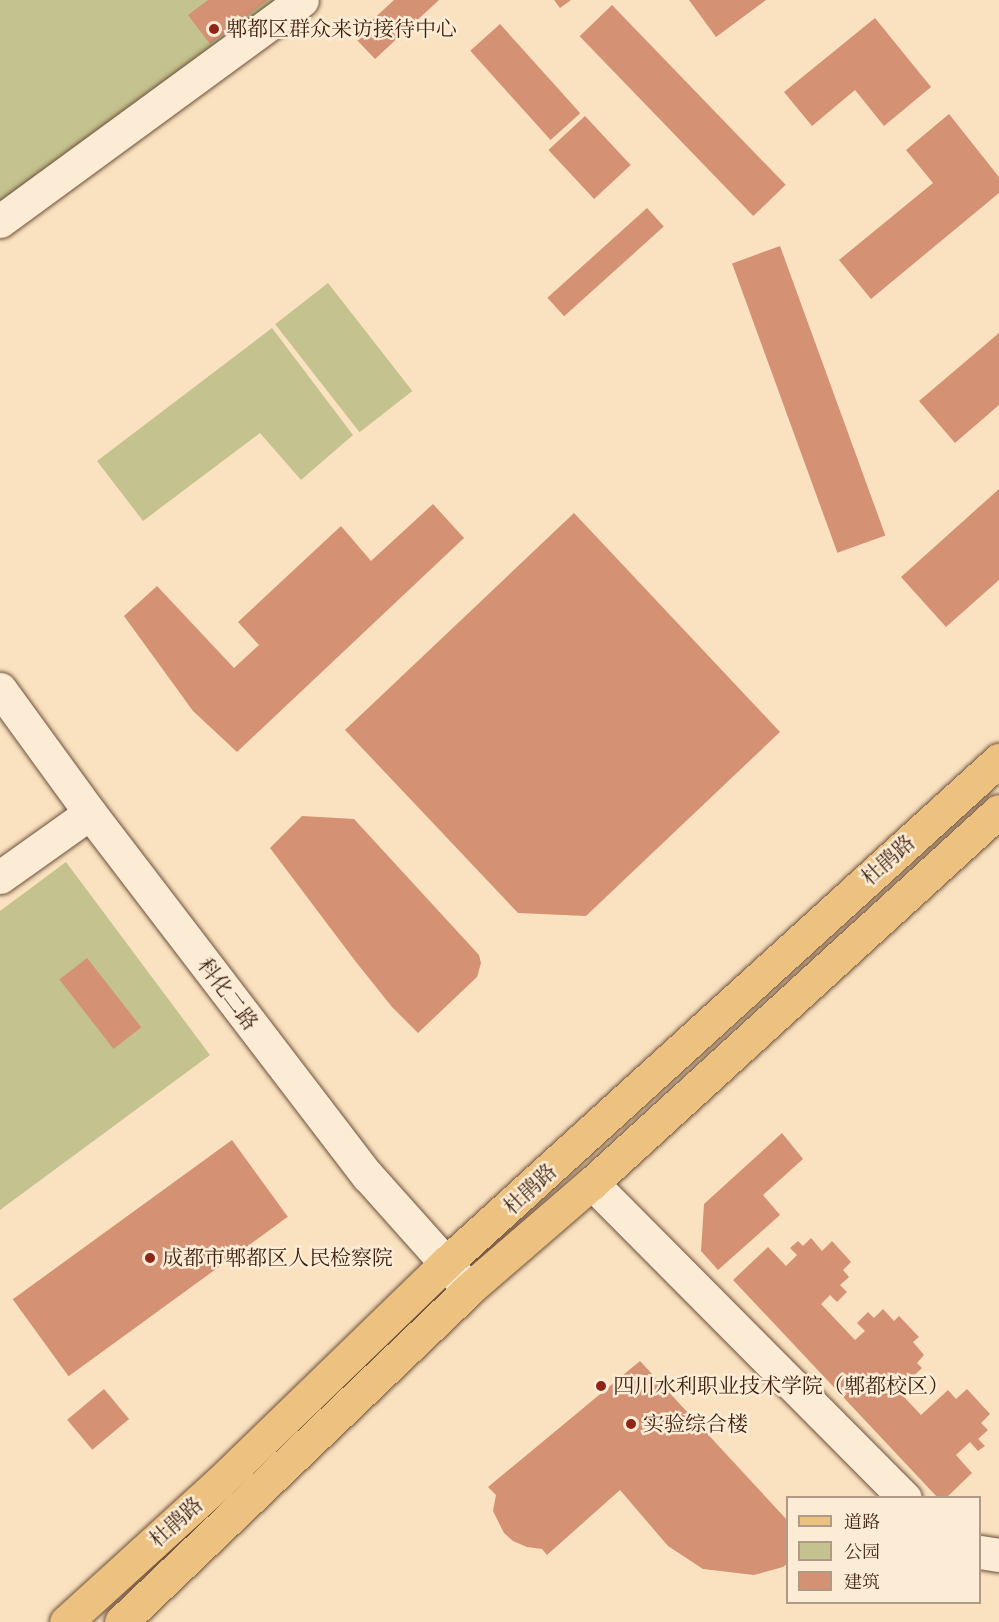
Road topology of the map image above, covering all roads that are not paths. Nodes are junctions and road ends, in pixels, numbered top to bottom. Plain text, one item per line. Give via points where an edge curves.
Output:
1 (302, 0) edge
2 (0, 221) edge
3 (0, 689) edge
4 (0, 719) edge
5 (999, 760) edge
6 (999, 811) edge
7 (82, 818) junction
8 (0, 877) edge
9 (592, 1183) junction
10 (438, 1271) junction
11 (469, 1289) junction
12 (905, 1496) edge
13 (981, 1552) edge
14 (999, 1555) edge
15 (66, 1622) edge
16 (121, 1622) edge

1 - 2 street
3 - 7 street, 科化二路
4 - 7 street
5 - 10 main road, 杜鹃路
6 - 9 main road, 杜鹃路
7 - 8 street
7 - 10 street, 科化二路 via 368,1176
9 - 11 main road, 杜鹃路
9 - 12 street
10 - 11 street, 科化二路
10 - 15 main road, 杜鹃路 via 219,1483
11 - 16 main road, 杜鹃路
13 - 14 street

